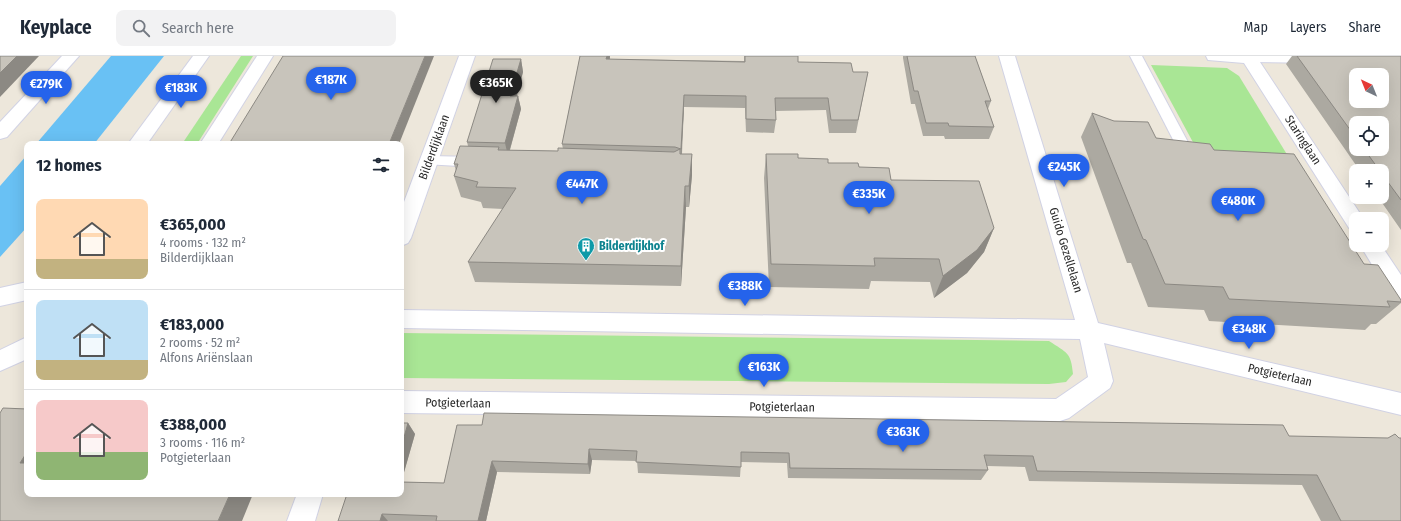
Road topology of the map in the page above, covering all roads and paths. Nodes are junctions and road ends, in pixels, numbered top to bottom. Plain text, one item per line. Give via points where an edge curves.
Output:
1 (71, 56) edge
2 (201, 56) edge
3 (265, 56) edge
4 (467, 56) edge
5 (1007, 56) edge
6 (1136, 56) edge
7 (1214, 56) edge
8 (1318, 56) edge
9 (1249, 58) junction
10 (0, 133) edge
11 (139, 141) edge
12 (211, 141) edge
13 (429, 161) junction
14 (493, 162) edge
15 (1192, 163) edge
16 (1349, 212) edge
17 (404, 230) edge
18 (1375, 252) edge
19 (24, 279) edge
20 (1401, 293) edge
21 (13, 294) edge
22 (404, 319) edge
23 (1089, 330) junction
24 (24, 349) edge
25 (0, 361) edge
26 (404, 402) edge
27 (1401, 404) edge
28 (309, 497) edge
29 (301, 521) edge

1 - 10 street
2 - 11 street
3 - 12 street
4 - 13 street, Bilderdijklaan
5 - 23 street, Guido Gezellelaan
6 - 15 lane
7 - 9 street
8 - 9 lane via 1320,59
9 - 16 street, Staringlaan
13 - 14 lane
13 - 17 street, Bilderdijklaan
18 - 20 street
19 - 21 street
22 - 23 street, Potgieterlaan
23 - 26 street, Potgieterlaan via 1101,381 1060,410
23 - 27 street, Potgieterlaan
24 - 25 street
28 - 29 street

